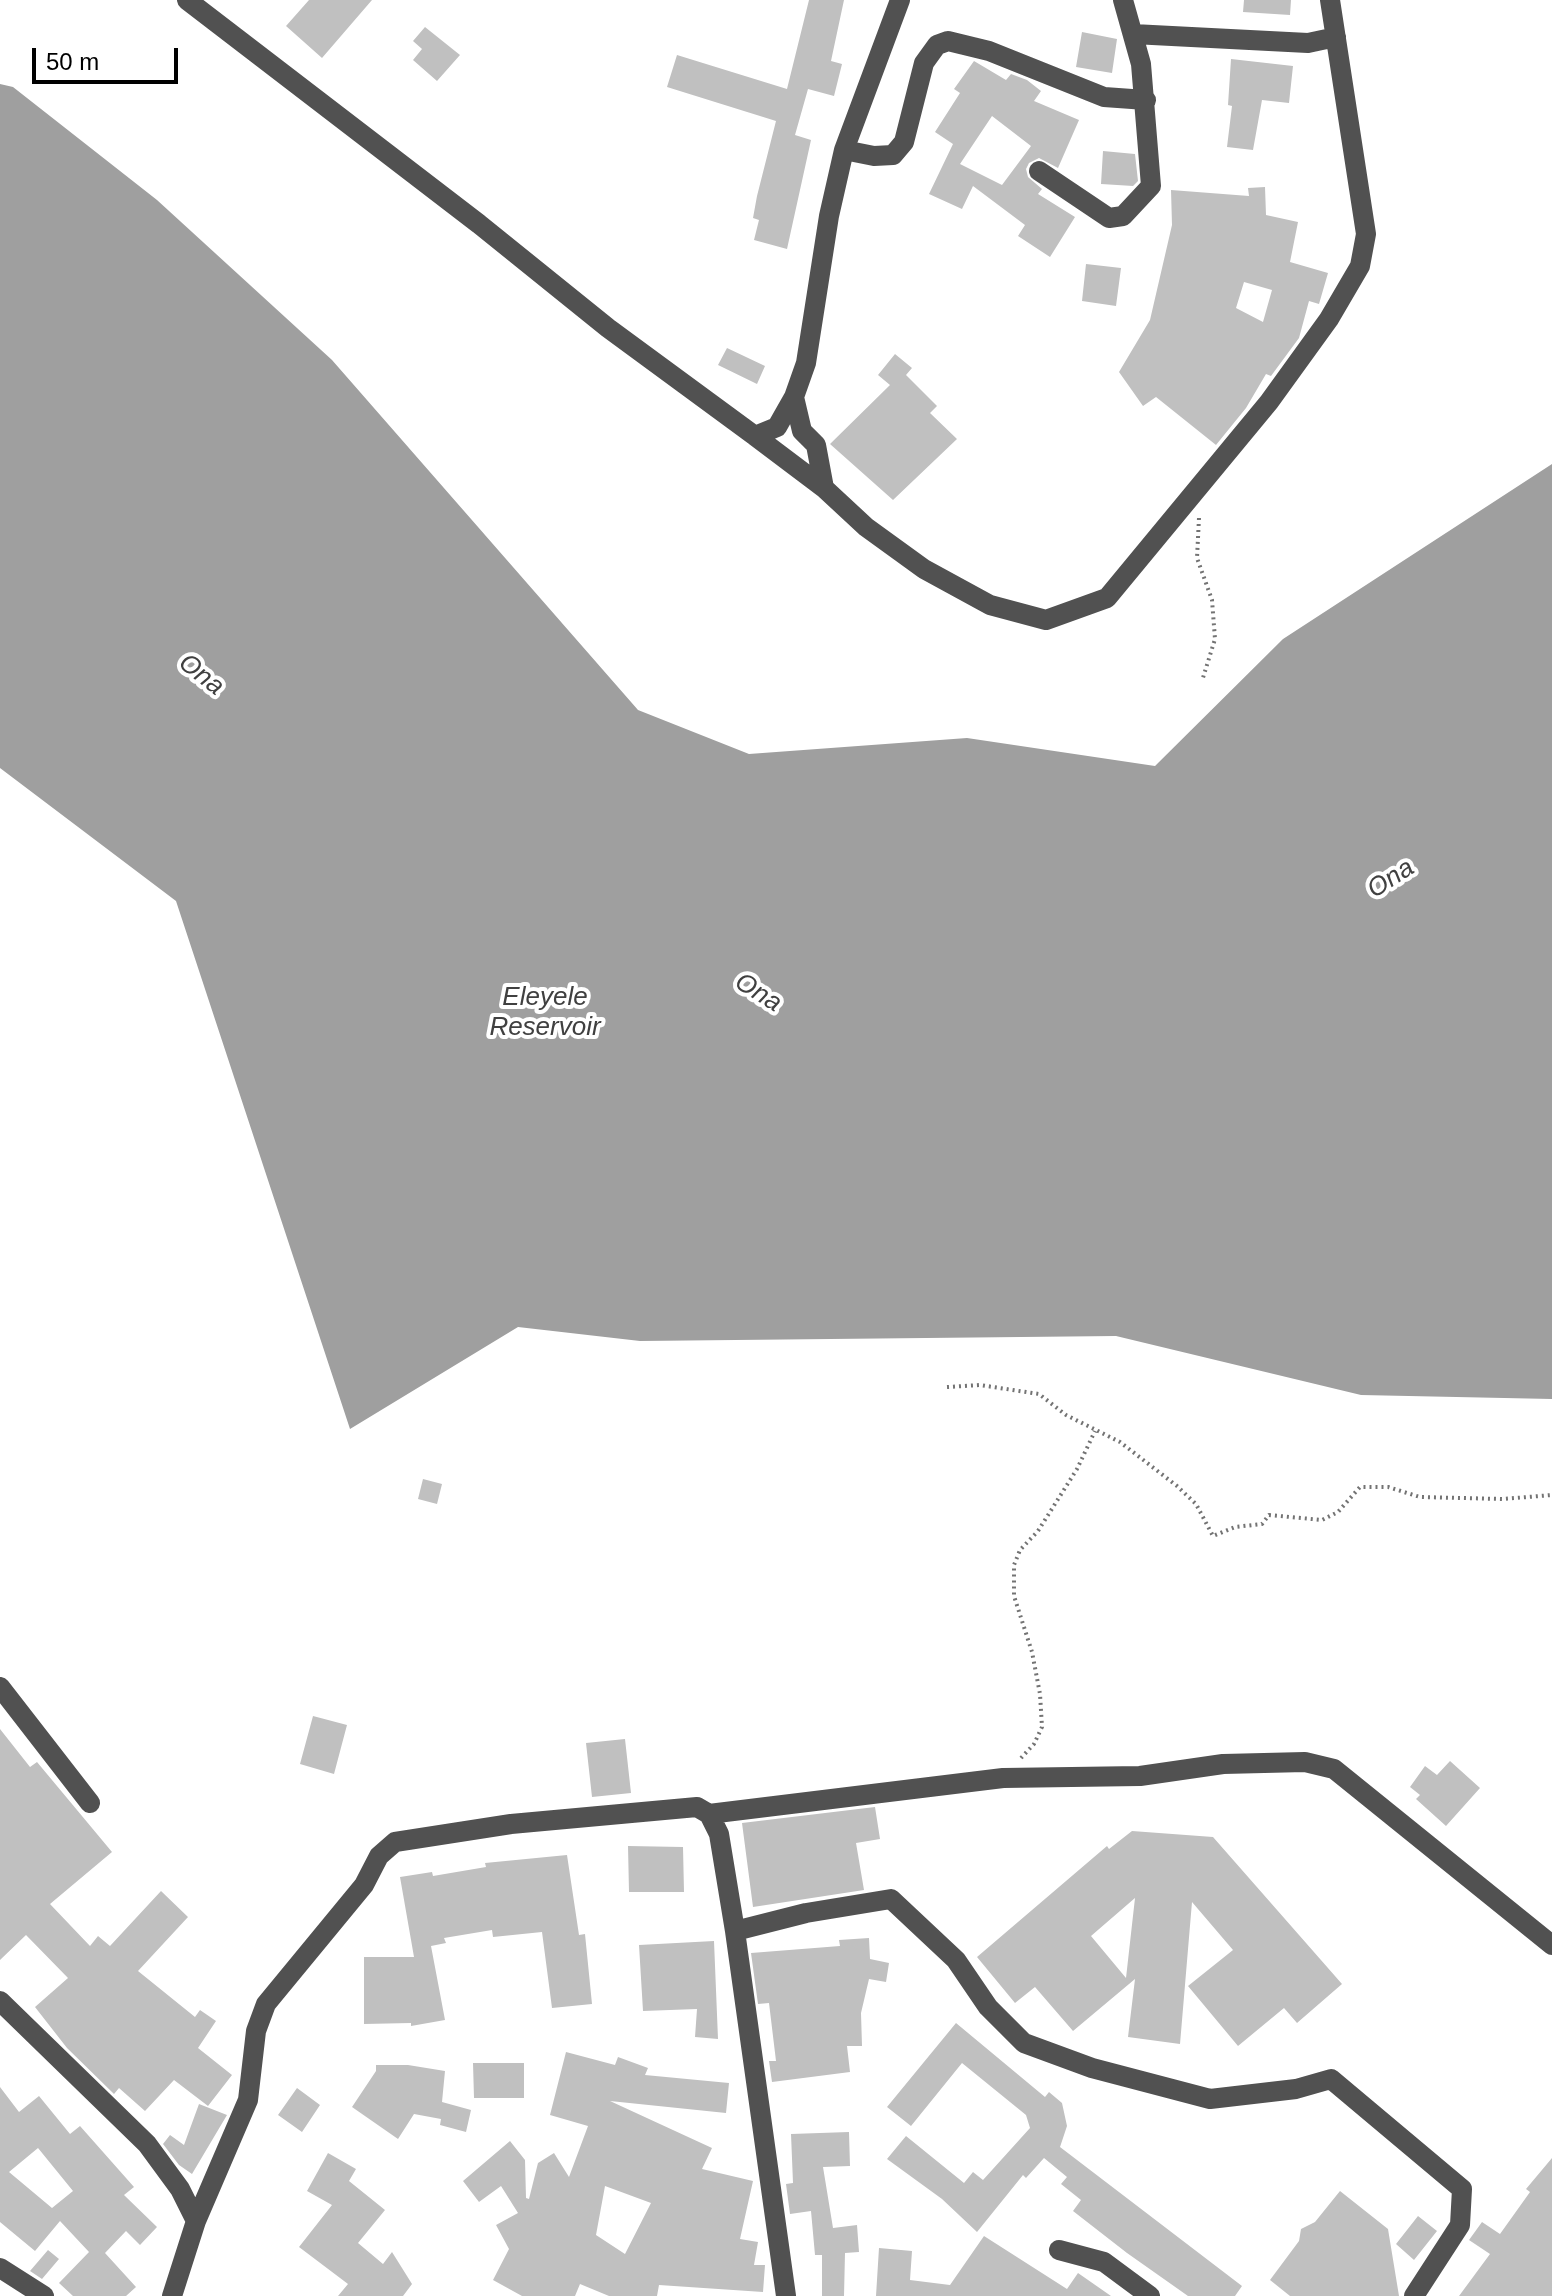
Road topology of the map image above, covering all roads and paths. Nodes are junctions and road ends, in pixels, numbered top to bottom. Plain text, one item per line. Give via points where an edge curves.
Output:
1 (187, 0) edge
2 (900, 0) edge
3 (1123, 0) edge
4 (1330, 0) edge
5 (1133, 34) junction
6 (1336, 37) junction
7 (1146, 100) junction
8 (844, 150) junction
9 (1039, 171) dead end
10 (794, 397) junction
11 (755, 436) junction
12 (1201, 487) junction
13 (824, 488) junction
14 (1202, 681) dead end
15 (947, 1387) dead end
16 (1095, 1431) junction
17 (1552, 1495) edge
18 (0, 1687) edge
19 (1003, 1778) junction
20 (90, 1803) dead end
21 (709, 1814) junction
22 (735, 1931) junction
23 (1552, 1945) edge
24 (0, 2001) edge
25 (196, 2221) junction
26 (1059, 2250) dead end
27 (0, 2268) edge
28 (44, 2296) edge
29 (172, 2296) edge
30 (786, 2296) edge
31 (1150, 2296) edge
32 (1414, 2296) edge

1 - 11 street
2 - 8 street
3 - 5 street
4 - 6 street
5 - 6 street via 1308,43
5 - 7 street
6 - 12 street via 1365,252 1308,351
7 - 8 street via 1104,97 989,51 948,41 937,45 924,63 904,142 893,155
7 - 9 street via 1151,186 1123,216 1109,218
8 - 10 street via 816,318
10 - 11 street via 777,427
10 - 13 street via 802,431 816,445
11 - 13 street
12 - 13 street via 1107,598 1046,620 990,605 924,569
12 - 14 path via 1197,558 1212,600 1215,639
15 - 16 path via 980,1385 1039,1394
16 - 17 path via 1120,1442 1177,1486 1196,1504 1213,1536 1262,1524 1269,1515 1322,1520 1338,1512 1360,1487 1388,1487 1420,1497
16 - 19 path via 1077,1469 1014,1565 1014,1596 1032,1652 1042,1727
18 - 20 street
19 - 21 street
19 - 23 street via 1140,1776 1274,1761 1334,1769
21 - 22 street via 719,1834
21 - 25 street via 697,1807 395,1842 266,2004 256,2031 248,2100
22 - 30 street
22 - 32 street via 891,1899 956,1960 988,2007 1024,2043 1092,2068 1210,2099 1296,2089 1331,2079 1462,2189 1460,2225
24 - 25 street via 147,2144
25 - 29 street
26 - 31 street via 1104,2262
27 - 28 street

